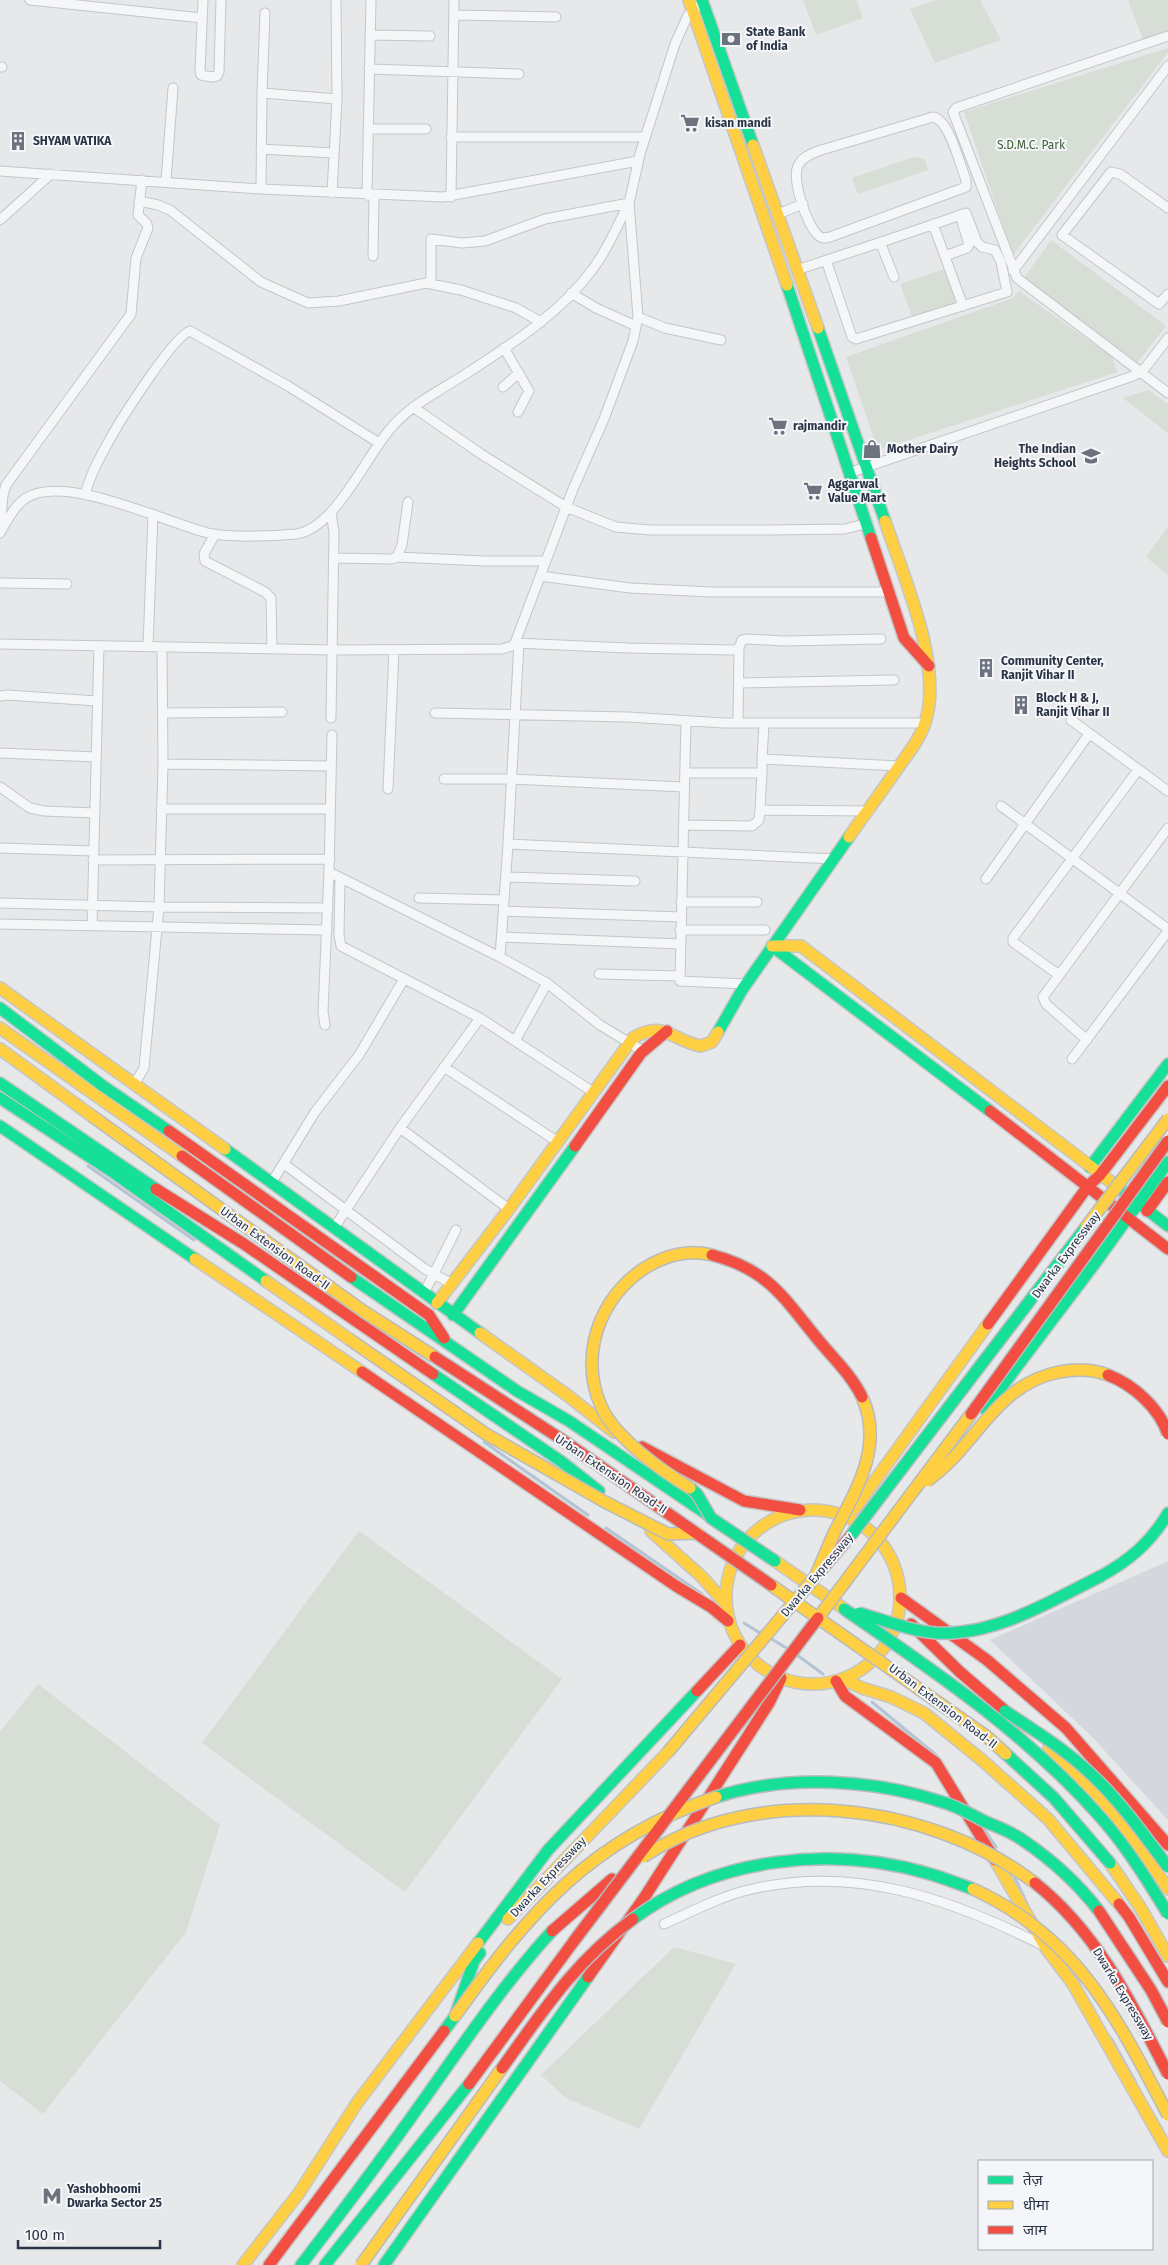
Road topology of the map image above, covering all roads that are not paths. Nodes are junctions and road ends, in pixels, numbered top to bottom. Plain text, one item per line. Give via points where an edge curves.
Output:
1 (30, 0) edge
2 (203, 0) edge
3 (221, 0) edge
4 (336, 0) edge
5 (371, 0) edge
6 (454, 0) edge
7 (703, 1) edge
8 (691, 5) edge
9 (265, 13) dead end
10 (454, 15) junction
11 (556, 17) dead end
12 (202, 18) junction
13 (370, 35) junction
14 (430, 36) dead end
15 (1168, 36) edge
16 (1168, 66) edge
17 (370, 69) junction
18 (452, 72) junction
19 (519, 74) dead end
20 (172, 88) dead end
21 (262, 94) junction
22 (336, 99) junction
23 (426, 128) dead end
24 (368, 129) junction
25 (452, 137) junction
26 (645, 137) junction
27 (261, 149) junction
28 (334, 153) junction
29 (638, 161) junction
30 (0, 171) edge
31 (51, 174) junction
32 (142, 180) junction
33 (166, 182) junction
34 (261, 189) junction
35 (332, 193) junction
36 (371, 195) junction
37 (451, 197) junction
38 (139, 201) junction
39 (629, 203) junction
40 (803, 204) junction
41 (1168, 208) edge
42 (778, 214) junction
43 (960, 215) junction
44 (0, 220) edge
45 (933, 224) junction
46 (880, 242) junction
47 (373, 256) dead end
48 (945, 256) junction
49 (826, 260) junction
50 (798, 270) junction
51 (1013, 271) junction
52 (894, 277) dead end
53 (431, 283) junction
54 (571, 293) junction
55 (1168, 294) edge
56 (963, 306) junction
57 (541, 322) junction
58 (637, 322) junction
59 (1168, 338) edge
60 (721, 340) dead end
61 (504, 348) junction
62 (518, 373) junction
63 (1140, 373) junction
64 (503, 387) dead end
65 (1168, 393) edge
66 (413, 407) junction
67 (518, 412) dead end
68 (380, 443) junction
69 (867, 466) junction
70 (849, 473) junction
71 (85, 495) junction
72 (408, 502) dead end
73 (566, 507) junction
74 (331, 513) junction
75 (153, 514) junction
76 (865, 524) junction
77 (0, 533) edge
78 (215, 534) junction
79 (398, 557) junction
80 (334, 558) junction
81 (546, 561) junction
82 (540, 576) junction
83 (0, 583) edge
84 (67, 584) dead end
85 (889, 592) junction
86 (881, 639) dead end
87 (517, 643) junction
88 (0, 644) edge
89 (99, 646) junction
90 (148, 647) junction
91 (162, 647) junction
92 (740, 647) junction
93 (272, 649) junction
94 (333, 650) junction
95 (394, 650) junction
96 (929, 666) junction
97 (894, 680) dead end
98 (739, 683) junction
99 (0, 696) edge
100 (97, 701) junction
101 (282, 712) dead end
102 (163, 713) junction
103 (435, 713) dead end
104 (515, 714) junction
105 (331, 718) dead end
106 (1072, 720) dead end
107 (686, 721) junction
108 (738, 723) junction
109 (764, 723) junction
110 (925, 723) junction
111 (1090, 734) junction
112 (332, 735) dead end
113 (0, 753) edge
114 (96, 757) junction
115 (762, 759) junction
116 (163, 764) junction
117 (331, 766) junction
118 (899, 766) junction
119 (1138, 770) junction
120 (685, 773) junction
121 (762, 773) junction
122 (444, 779) dead end
123 (511, 779) junction
124 (0, 787) edge
125 (684, 787) junction
126 (388, 789) dead end
127 (1168, 791) edge
128 (1001, 806) dead end
129 (161, 809) junction
130 (330, 809) junction
131 (760, 810) junction
132 (869, 811) junction
133 (94, 814) junction
134 (1025, 824) junction
135 (683, 825) junction
136 (1168, 828) edge
137 (508, 844) junction
138 (0, 848) edge
139 (684, 852) junction
140 (93, 855) junction
141 (330, 859) junction
142 (835, 859) junction
143 (1073, 859) junction
144 (159, 860) junction
145 (329, 872) junction
146 (506, 877) junction
147 (340, 878) junction
148 (986, 879) dead end
149 (635, 881) dead end
150 (1120, 894) junction
151 (419, 898) dead end
152 (504, 900) junction
153 (681, 902) junction
154 (757, 902) dead end
155 (0, 903) edge
156 (93, 905) junction
157 (159, 907) junction
158 (328, 908) junction
159 (504, 911) junction
160 (681, 917) junction
161 (0, 924) edge
162 (92, 926) junction
163 (157, 926) junction
164 (327, 930) junction
165 (680, 930) junction
166 (765, 930) dead end
167 (1168, 931) edge
168 (502, 938) junction
169 (680, 944) junction
170 (772, 946) junction
171 (500, 957) junction
172 (599, 974) dead end
173 (1059, 975) junction
174 (680, 976) junction
175 (404, 979) junction
176 (547, 983) junction
177 (746, 984) junction
178 (0, 988) edge
179 (0, 1008) edge
180 (480, 1018) junction
181 (325, 1025) dead end
182 (0, 1028) edge
183 (667, 1031) junction
184 (1086, 1040) junction
185 (516, 1041) junction
186 (628, 1044) junction
187 (0, 1049) edge
188 (643, 1051) junction
189 (1072, 1059) dead end
190 (1168, 1064) edge
191 (444, 1067) junction
192 (0, 1083) edge
193 (135, 1083) junction
194 (1168, 1086) edge
195 (593, 1092) junction
196 (0, 1098) edge
197 (1168, 1118) edge
198 (0, 1126) edge
199 (400, 1128) junction
200 (1168, 1141) edge
201 (558, 1142) junction
202 (1060, 1142) junction
203 (1050, 1156) junction
204 (1168, 1162) edge
205 (284, 1164) junction
206 (1090, 1167) junction
207 (1100, 1174) junction
208 (272, 1182) junction
209 (1168, 1182) edge
210 (1088, 1186) junction
211 (1137, 1203) junction
212 (345, 1210) junction
213 (509, 1210) junction
214 (1147, 1210) junction
215 (1127, 1218) junction
216 (1168, 1226) edge
217 (334, 1228) junction
218 (456, 1230) dead end
219 (1168, 1249) edge
220 (433, 1275) junction
221 (452, 1284) junction
222 (424, 1293) junction
223 (437, 1303) junction
224 (453, 1315) junction
225 (449, 1345) junction
226 (1168, 1434) edge
227 (914, 1490) junction
228 (800, 1510) junction
229 (1168, 1513) edge
230 (708, 1515) junction
231 (849, 1516) junction
232 (698, 1533) junction
233 (883, 1544) junction
234 (815, 1577) junction
235 (901, 1598) junction
236 (725, 1603) junction
237 (844, 1609) junction
238 (900, 1613) junction
239 (728, 1621) junction
240 (740, 1645) junction
241 (781, 1678) junction
242 (840, 1680) junction
243 (952, 1683) junction
244 (1168, 1845) edge
245 (1168, 1867) edge
246 (1168, 1889) edge
247 (1168, 1914) edge
248 (664, 1924) dead end
249 (1046, 1948) junction
250 (1168, 1956) edge
251 (1168, 1982) edge
252 (455, 2016) junction
253 (1168, 2022) edge
254 (1168, 2074) edge
255 (1168, 2115) edge
256 (1168, 2151) edge
257 (243, 2265) edge
258 (268, 2265) edge
259 (301, 2265) edge
260 (326, 2265) edge
261 (360, 2265) edge
262 (384, 2265) edge

1 - 12 street
2 - 12 street
3 - 12 street via 217,76 201,75
4 - 22 street
5 - 13 street
6 - 10 street
7 - 8 street
7 - 42 main road
8 - 26 street
8 - 70 main road
9 - 21 street
10 - 11 street
10 - 18 street
13 - 14 street
13 - 17 street
15 - 51 street via 953,110
16 - 51 street
17 - 18 street
17 - 24 street
18 - 19 street
18 - 25 street
20 - 33 street
21 - 22 street
21 - 27 street
22 - 28 street
23 - 24 street
24 - 36 street
25 - 26 street
25 - 37 street
26 - 29 street
27 - 28 street
27 - 34 street
28 - 35 street
29 - 37 street
29 - 39 street
30 - 31 street
31 - 32 street
31 - 44 street
32 - 33 street
32 - 38 street
33 - 34 street
34 - 35 street
35 - 36 street
36 - 37 street
36 - 47 street
38 - 53 street via 170,210 260,282 308,303 339,301
38 - 77 street via 138,215 148,228 136,258 131,314 6,485
39 - 53 street via 545,219 485,241 462,243 431,239
39 - 54 street via 600,259
39 - 58 street
40 - 40 street via 795,172 799,162 807,156 933,117 945,125 966,184 963,190 826,238 813,228
40 - 42 street
41 - 55 street via 1120,174 1111,172 1062,235 1159,304
42 - 50 main road
43 - 45 street
43 - 48 street via 969,245
43 - 56 street via 966,213 977,242 982,247 995,250 1007,292
45 - 46 street
45 - 48 street
46 - 49 street
46 - 52 street
48 - 56 street
49 - 50 street
49 - 56 street via 852,337 856,339
50 - 69 main road
51 - 63 street via 1023,284
53 - 57 street via 516,308
54 - 57 street
54 - 58 street via 596,308
57 - 61 street
58 - 60 street
58 - 73 street via 629,355
59 - 63 street
61 - 62 street
61 - 66 street
62 - 64 street
62 - 67 street via 529,391
63 - 65 street
63 - 69 street
66 - 68 street via 390,428
66 - 73 street
68 - 71 street via 190,331 184,333 168,352 120,422 88,482
68 - 74 street
69 - 70 street
69 - 96 main road via 919,623
70 - 76 main road
71 - 75 street
71 - 77 street via 47,492 26,498
72 - 79 street
73 - 76 street via 616,527 650,530 845,529
73 - 81 street
74 - 78 street via 309,530 298,534
74 - 80 street
75 - 78 street
75 - 90 street
76 - 85 main road
78 - 93 street via 204,554 205,561 271,598
79 - 80 street
79 - 81 street
80 - 94 street
81 - 82 street
82 - 85 street via 630,588 711,592
82 - 87 street
83 - 84 street
85 - 96 main road via 904,638
86 - 92 street via 746,639 742,640
87 - 92 street via 734,650
87 - 95 street via 502,649
87 - 104 street
88 - 89 street
89 - 90 street
89 - 100 street
90 - 91 street
91 - 93 street
91 - 102 street
92 - 98 street
93 - 94 street
94 - 95 street
94 - 105 street
95 - 126 street
96 - 110 main road via 930,700
97 - 98 street
98 - 108 street
99 - 100 street
100 - 114 street
101 - 102 street
102 - 116 street
103 - 104 street
104 - 107 street
104 - 123 street
106 - 111 street
107 - 108 street
107 - 120 street
108 - 109 street
109 - 110 street
109 - 115 street
110 - 118 main road
111 - 119 street
111 - 134 street
112 - 117 street
113 - 114 street
114 - 133 street
115 - 118 street
115 - 121 street
116 - 117 street
116 - 129 street
117 - 130 street
118 - 132 main road
119 - 127 street
119 - 143 street
120 - 121 street
120 - 125 street
121 - 131 street
122 - 123 street
123 - 125 street
123 - 137 street
124 - 133 street via 30,808
125 - 135 street
128 - 134 street
129 - 130 street
129 - 144 street
130 - 141 street
131 - 132 street
131 - 135 street via 759,820 752,826
132 - 142 main road
133 - 140 street
134 - 143 street
134 - 148 street
135 - 139 street
136 - 150 street
137 - 139 street
137 - 146 street
138 - 140 street
139 - 142 street
139 - 153 street
140 - 144 street
140 - 156 street
141 - 144 street
141 - 145 street
142 - 170 main road
143 - 150 street
143 - 173 street via 1013,938
144 - 157 street
145 - 147 street
145 - 158 street
146 - 149 street
146 - 152 street
147 - 171 street
147 - 175 street via 341,946
150 - 167 street
150 - 173 street
151 - 152 street
152 - 159 street
153 - 154 street
153 - 160 street
155 - 156 street
156 - 157 street
156 - 162 street
157 - 158 street
157 - 163 street
158 - 164 street
159 - 160 street
159 - 168 street
160 - 165 street
161 - 162 street
162 - 163 street
163 - 164 street
163 - 193 street via 144,1068
164 - 181 street
165 - 166 street
165 - 169 street
167 - 184 street
168 - 169 street
168 - 171 street
169 - 174 street
170 - 177 main road
170 - 202 main road via 801,946
170 - 203 main road
171 - 176 street
172 - 174 street
173 - 184 street via 1045,994 1044,1001
174 - 177 street via 680,981
175 - 180 street
175 - 205 street via 359,1055 315,1112
176 - 185 street
176 - 186 street
177 - 183 main road via 716,1036 707,1045 694,1045
178 - 193 main road
179 - 225 main road via 103,1086 429,1315
180 - 185 street
180 - 191 street
182 - 225 main road, Urban Extension Road-II
183 - 186 main road via 644,1031
183 - 188 main road
184 - 189 street
185 - 195 street
186 - 188 street
186 - 195 main road
187 - 232 main road, Urban Extension Road-II, bridge via 364,1311
188 - 224 main road
190 - 206 main road
191 - 199 street
191 - 201 street
192 - 236 main road via 130,1173 244,1244 562,1462 658,1537 702,1576
193 - 208 main road
194 - 207 main road
195 - 201 main road
196 - 232 main road, bridge via 114,1173 486,1434 668,1534
197 - 234 main road, Dwarka Expressway, bridge via 923,1443
198 - 239 main road
199 - 212 street
199 - 213 street
200 - 227 main road, Dwarka Expressway, bridge
201 - 213 main road
202 - 203 main road
202 - 206 main road
203 - 210 main road
204 - 211 main road
205 - 208 street
205 - 212 street
206 - 207 main road
207 - 210 main road
207 - 211 main road
208 - 217 main road
209 - 214 main road
210 - 215 main road
210 - 231 main road
211 - 214 main road
211 - 215 main road
212 - 217 street
212 - 220 street
213 - 221 main road
214 - 216 main road
215 - 219 main road
215 - 233 main road
217 - 222 main road
218 - 220 street
220 - 221 street
220 - 222 street
221 - 223 main road
222 - 223 main road
223 - 224 main road
224 - 228 main road via 567,1395 612,1431 744,1501
225 - 230 main road, Urban Extension Road-II via 517,1391 570,1421
226 - 227 main road, bridge via 1156,1409 1116,1378 1080,1369 1056,1372 1020,1385 1002,1399 948,1466
227 - 260 main road, Dwarka Expressway, bridge via 506,2034
228 - 231 main road via 825,1510
228 - 236 main road via 776,1517 755,1531 741,1546 729,1571
229 - 237 main road, bridge via 1149,1543 1120,1566 1041,1605 982,1628 960,1633 937,1633
230 - 234 main road, bridge via 697,1494 669,1476 625,1437 602,1408 591,1362 597,1326 614,1293 643,1267 687,1253 712,1254 734,1260 771,1283 847,1374 864,1402 871,1428 866,1470 854,1501 829,1544
230 - 237 main road, Urban Extension Road-II, bridge
231 - 233 main road via 868,1528
232 - 250 main road, Urban Extension Road-II, bridge via 986,1736 1054,1798 1110,1863
233 - 235 main road via 893,1560
234 - 252 main road, Dwarka Expressway, bridge via 668,1752 498,1931 474,1961
235 - 238 main road
235 - 244 main road via 987,1660 1066,1728
236 - 239 main road
237 - 243 main road, Urban Extension Road-II, bridge
238 - 242 main road via 880,1654 862,1669
238 - 246 main road via 960,1672 1050,1748 1130,1835
239 - 240 main road
240 - 241 main road via 758,1665
240 - 257 main road via 548,1850 357,2103 299,2193
241 - 242 main road via 801,1684
241 - 262 main road via 769,1703 644,1898
242 - 249 main road via 845,1696 936,1763
242 - 251 main road via 891,1697 924,1713 1048,1819 1129,1917
243 - 245 main road, bridge via 974,1689 1053,1744 1102,1785
243 - 247 main road, Urban Extension Road-II, bridge via 1019,1736 1070,1784 1122,1844 1155,1888
248 - 249 street via 746,1890 785,1882 827,1880 871,1884 918,1894 962,1908
249 - 256 main road via 1073,1984
252 - 253 main road, Dwarka Expressway, bridge via 518,1932 555,1893 620,1843 683,1808 725,1793 768,1785 811,1783 900,1792 942,1802 1029,1844 1096,1908
252 - 258 main road, Dwarka Expressway
254 - 259 main road, Dwarka Expressway, bridge via 1108,1966 1076,1922 1044,1891 990,1852 895,1819 852,1811 812,1808 730,1818 654,1850 612,1878 560,1923 478,2022 388,2150
255 - 261 main road, bridge via 1105,2000 1053,1940 1025,1919 991,1899 923,1872 875,1861 826,1858 782,1861 697,1882 657,1902 590,1952 561,1985

